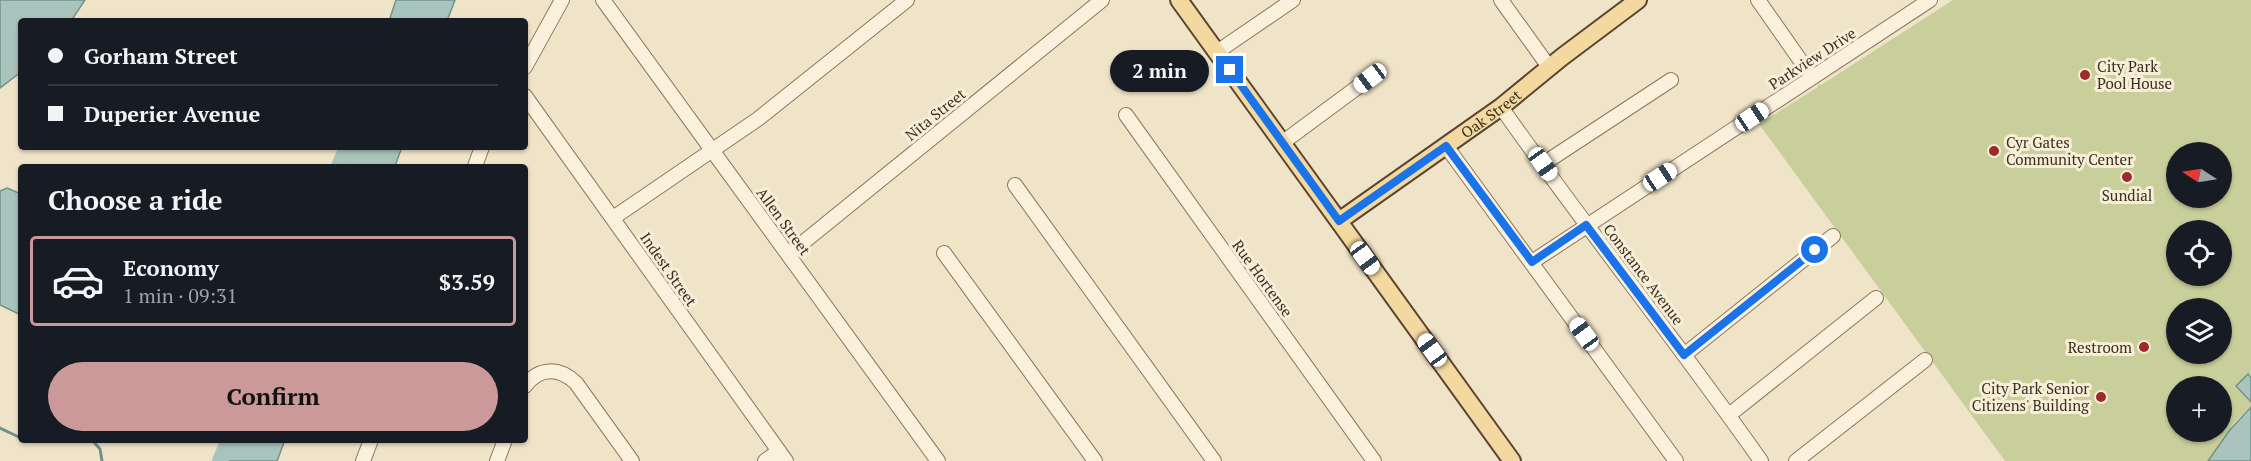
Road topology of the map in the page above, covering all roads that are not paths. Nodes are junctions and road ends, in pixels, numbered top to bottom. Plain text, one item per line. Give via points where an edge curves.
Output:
1 (562, 0) edge
2 (603, 0) edge
3 (907, 0) edge
4 (1102, 0) edge
5 (1179, 0) edge
6 (1293, 0) edge
7 (1501, 0) edge
8 (1638, 0) edge
9 (1758, 0) edge
10 (1930, 0) edge
11 (1217, 52) junction
12 (528, 62) edge
13 (1549, 67) junction
14 (1812, 77) junction
15 (1370, 78) dead end
16 (1671, 80) dead end
17 (528, 100) edge
18 (1501, 107) junction
19 (1126, 115) dead end
20 (1282, 142) junction
21 (1446, 146) junction
22 (713, 151) junction
23 (1543, 164) junction
24 (1015, 185) dead end
25 (613, 219) junction
26 (1339, 221) junction
27 (1586, 225) junction
28 (1833, 236) dead end
29 (944, 253) dead end
30 (789, 254) junction
31 (1532, 262) junction
32 (1876, 298) dead end
33 (1684, 355) junction
34 (1925, 360) dead end
35 (528, 383) edge
36 (1729, 415) junction
37 (370, 443) edge
38 (504, 443) edge
39 (783, 456) edge
40 (363, 461) edge
41 (496, 461) edge
42 (632, 461) edge
43 (765, 461) edge
44 (938, 461) edge
45 (1095, 461) edge
46 (1214, 461) edge
47 (1374, 461) edge
48 (1512, 461) edge
49 (1676, 461) edge
50 (1761, 461) edge
51 (1796, 461) edge

1 - 12 street
2 - 22 street, Allen Street
3 - 22 street
4 - 30 street, Nita Street
5 - 11 main road
6 - 11 street
7 - 13 street
8 - 13 main road, Oak Street
9 - 14 street
10 - 14 street, Parkview Drive
11 - 20 main road
13 - 18 main road, Oak Street
14 - 27 street, Parkview Drive
15 - 20 street
16 - 23 street
17 - 25 street, Indest Street
18 - 21 main road, Oak Street
18 - 23 street, Constance Avenue
19 - 47 street, Rue Hortense
20 - 26 main road
21 - 26 main road, Oak Street
21 - 31 street
22 - 25 street
22 - 30 street, Allen Street
23 - 27 street, Constance Avenue
24 - 46 street
25 - 39 street, Indest Street
26 - 48 main road
27 - 31 street, Parkview Drive
27 - 33 street, Constance Avenue
28 - 33 street
29 - 45 street
30 - 44 street, Allen Street
31 - 49 street
32 - 36 street
33 - 36 street, Constance Avenue
34 - 51 street
35 - 42 street via 545,372 568,375
36 - 50 street, Constance Avenue
37 - 40 street
38 - 41 street
39 - 43 street

